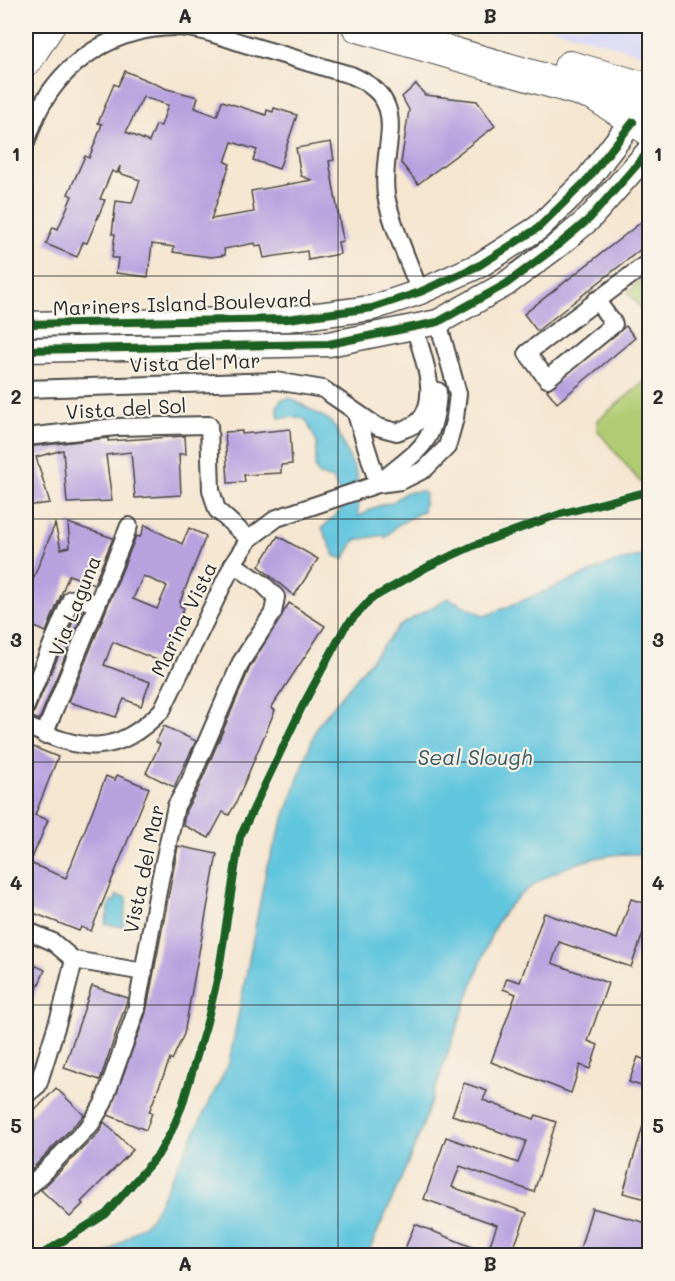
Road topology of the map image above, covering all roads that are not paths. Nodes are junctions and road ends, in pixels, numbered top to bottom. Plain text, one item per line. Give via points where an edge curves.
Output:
1 (48, 26) edge
2 (358, 26) edge
3 (433, 26) edge
4 (26, 60) edge
5 (650, 90) edge
6 (644, 117) edge
7 (26, 143) edge
8 (650, 150) edge
9 (650, 261) edge
10 (420, 292) junction
11 (596, 300) junction
12 (438, 322) junction
13 (26, 324) edge
14 (415, 329) junction
15 (26, 350) edge
16 (426, 373) junction
17 (26, 389) edge
18 (356, 414) junction
19 (26, 437) edge
20 (371, 486) junction
21 (129, 526) dead end
22 (249, 538) junction
23 (233, 564) junction
24 (97, 604) junction
25 (26, 706) edge
26 (26, 726) edge
27 (44, 735) junction
28 (26, 930) edge
29 (74, 960) junction
30 (144, 972) junction
31 (26, 1095) edge
32 (26, 1190) edge

1 - 4 highway
2 - 6 highway via 594,94
3 - 5 highway
6 - 10 main road, Mariners Island Boulevard via 538,228 480,265
7 - 10 street via 43,102 61,77 83,56 112,39 143,30 176,27 208,33 351,75 369,82 382,94 390,112 386,196
8 - 12 main road via 589,219 557,246 506,284
9 - 11 street
10 - 13 main road, Mariners Island Boulevard via 372,308 287,319
11 - 11 street via 527,353 547,379 614,324
12 - 14 main road
12 - 20 street, Marina Vista via 458,394 447,447 425,469 401,481
14 - 15 main road via 329,344
14 - 16 street, Vista del Mar
16 - 18 street, Vista del Mar via 430,401 419,422 397,432 378,427
16 - 20 street, Marina Vista via 438,391 437,413 429,438 415,456
17 - 18 street, Vista del Mar via 276,381 323,389
18 - 20 street
19 - 22 street, Vista del Sol via 116,427 209,425 211,490 217,510
20 - 22 street, Marina Vista via 277,518
21 - 24 street, Via Laguna
22 - 23 street, Marina Vista
23 - 27 street, Marina Vista via 162,710 145,728 125,740 92,747
23 - 30 street, Vista del Mar via 276,597 273,613 241,662 176,806
24 - 25 street via 71,599
24 - 27 street, Via Laguna
26 - 27 street, Marina Vista
28 - 29 street via 53,942
29 - 30 street
29 - 31 street via 38,1085
30 - 32 street, Vista del Mar via 136,1011 99,1113

